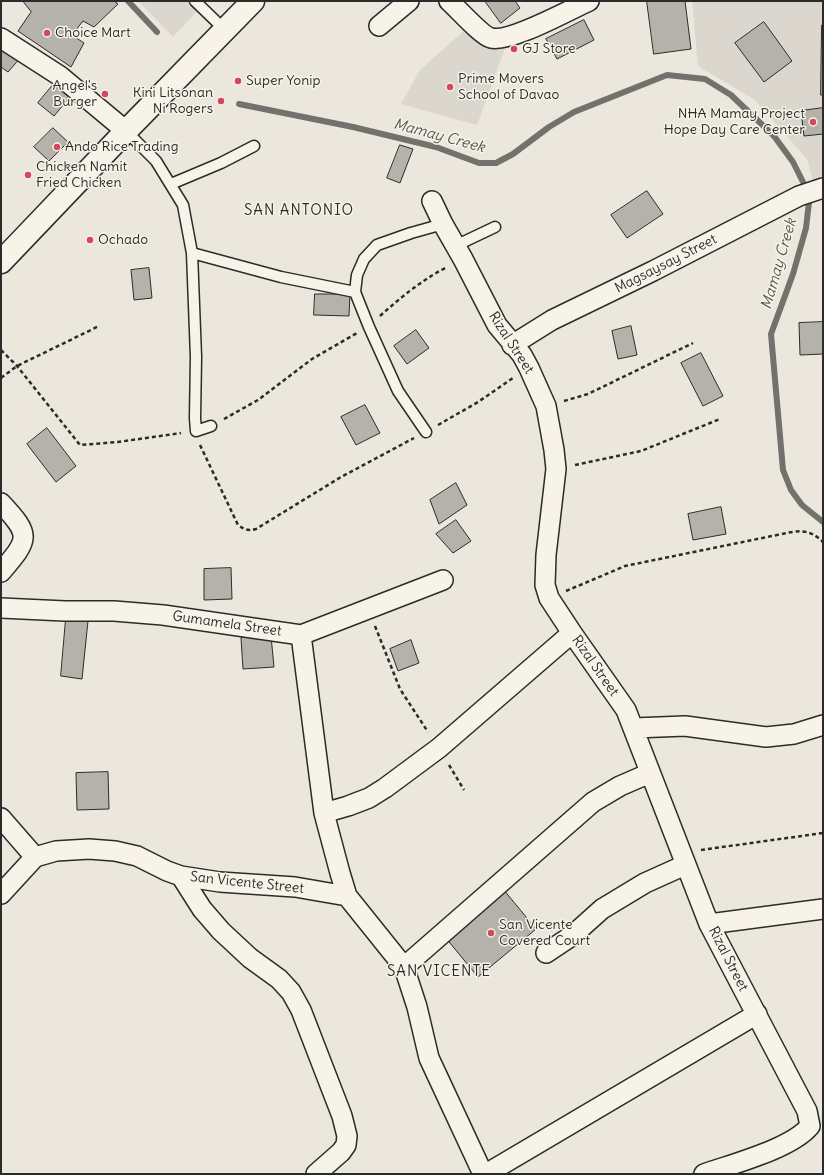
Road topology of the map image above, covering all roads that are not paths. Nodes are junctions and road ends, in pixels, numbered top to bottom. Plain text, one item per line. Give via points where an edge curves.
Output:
1 (195, 1) edge
2 (253, 1) edge
3 (409, 1) edge
4 (449, 1) edge
5 (588, 1) edge
6 (378, 26) dead end
7 (225, 30) junction
8 (1, 38) edge
9 (126, 131) junction
10 (254, 146) dead end
11 (171, 184) junction
12 (823, 188) edge
13 (432, 201) dead end
14 (443, 224) junction
15 (495, 227) dead end
16 (459, 252) junction
17 (192, 253) junction
18 (1, 262) edge
19 (355, 292) junction
20 (512, 344) junction
21 (211, 426) road end
22 (426, 432) road end
23 (1, 503) edge
24 (1, 572) edge
25 (443, 580) dead end
26 (1, 608) edge
27 (572, 633) junction
28 (301, 635) junction
29 (823, 725) edge
30 (634, 728) junction
31 (650, 772) junction
32 (324, 813) junction
33 (1, 818) edge
34 (35, 857) junction
35 (683, 859) junction
36 (181, 876) junction
37 (1, 894) edge
38 (348, 896) junction
39 (823, 909) edge
40 (709, 924) junction
41 (546, 953) dead end
42 (404, 967) junction
43 (756, 1014) junction
44 (316, 1174) edge
45 (484, 1174) edge
46 (704, 1174) edge

1 - 7 lane
2 - 7 highway
3 - 6 street
4 - 5 street via 483,33 490,38 498,39 518,34
7 - 9 highway
8 - 9 street via 60,76
9 - 11 lane via 156,161
9 - 18 highway
10 - 11 lane
11 - 17 lane via 183,205
12 - 20 street, Magsaysay Street via 799,196 552,320
13 - 14 street, Rizal Street
14 - 16 street, Rizal Street
14 - 19 lane via 376,244 364,259 357,275
15 - 16 lane
16 - 20 street, Rizal Street via 497,325
17 - 19 lane via 281,277
17 - 21 lane via 196,431
19 - 22 lane via 398,391
20 - 27 street, Rizal Street via 522,355 546,406 556,469 545,585 549,598
23 - 24 street via 20,524 23,533 23,542 18,552
25 - 28 street, Gumamela Street
26 - 28 street, Gumamela Street via 163,615
27 - 30 street, Rizal Street via 626,710
27 - 32 street via 439,748 386,788 369,798
28 - 32 street
29 - 30 street via 794,734 766,737 685,726
30 - 31 street, Rizal Street
31 - 35 street, Rizal Street
31 - 42 street via 593,802
32 - 38 street
33 - 34 street
34 - 36 street, San Vicente Street via 56,851 115,851 137,856
34 - 37 street
35 - 40 street, Rizal Street
35 - 41 street via 602,908 573,935
36 - 38 street, San Vicente Street via 220,882 295,887
36 - 44 street via 202,909 221,931 250,958 279,979 302,1010 340,1109 347,1136 346,1145 341,1152
38 - 42 street
39 - 40 street
40 - 43 street, Rizal Street
42 - 45 street via 417,1007 428,1058
43 - 45 street
43 - 46 street, Rizal Street via 807,1111 810,1126 806,1132 790,1142

